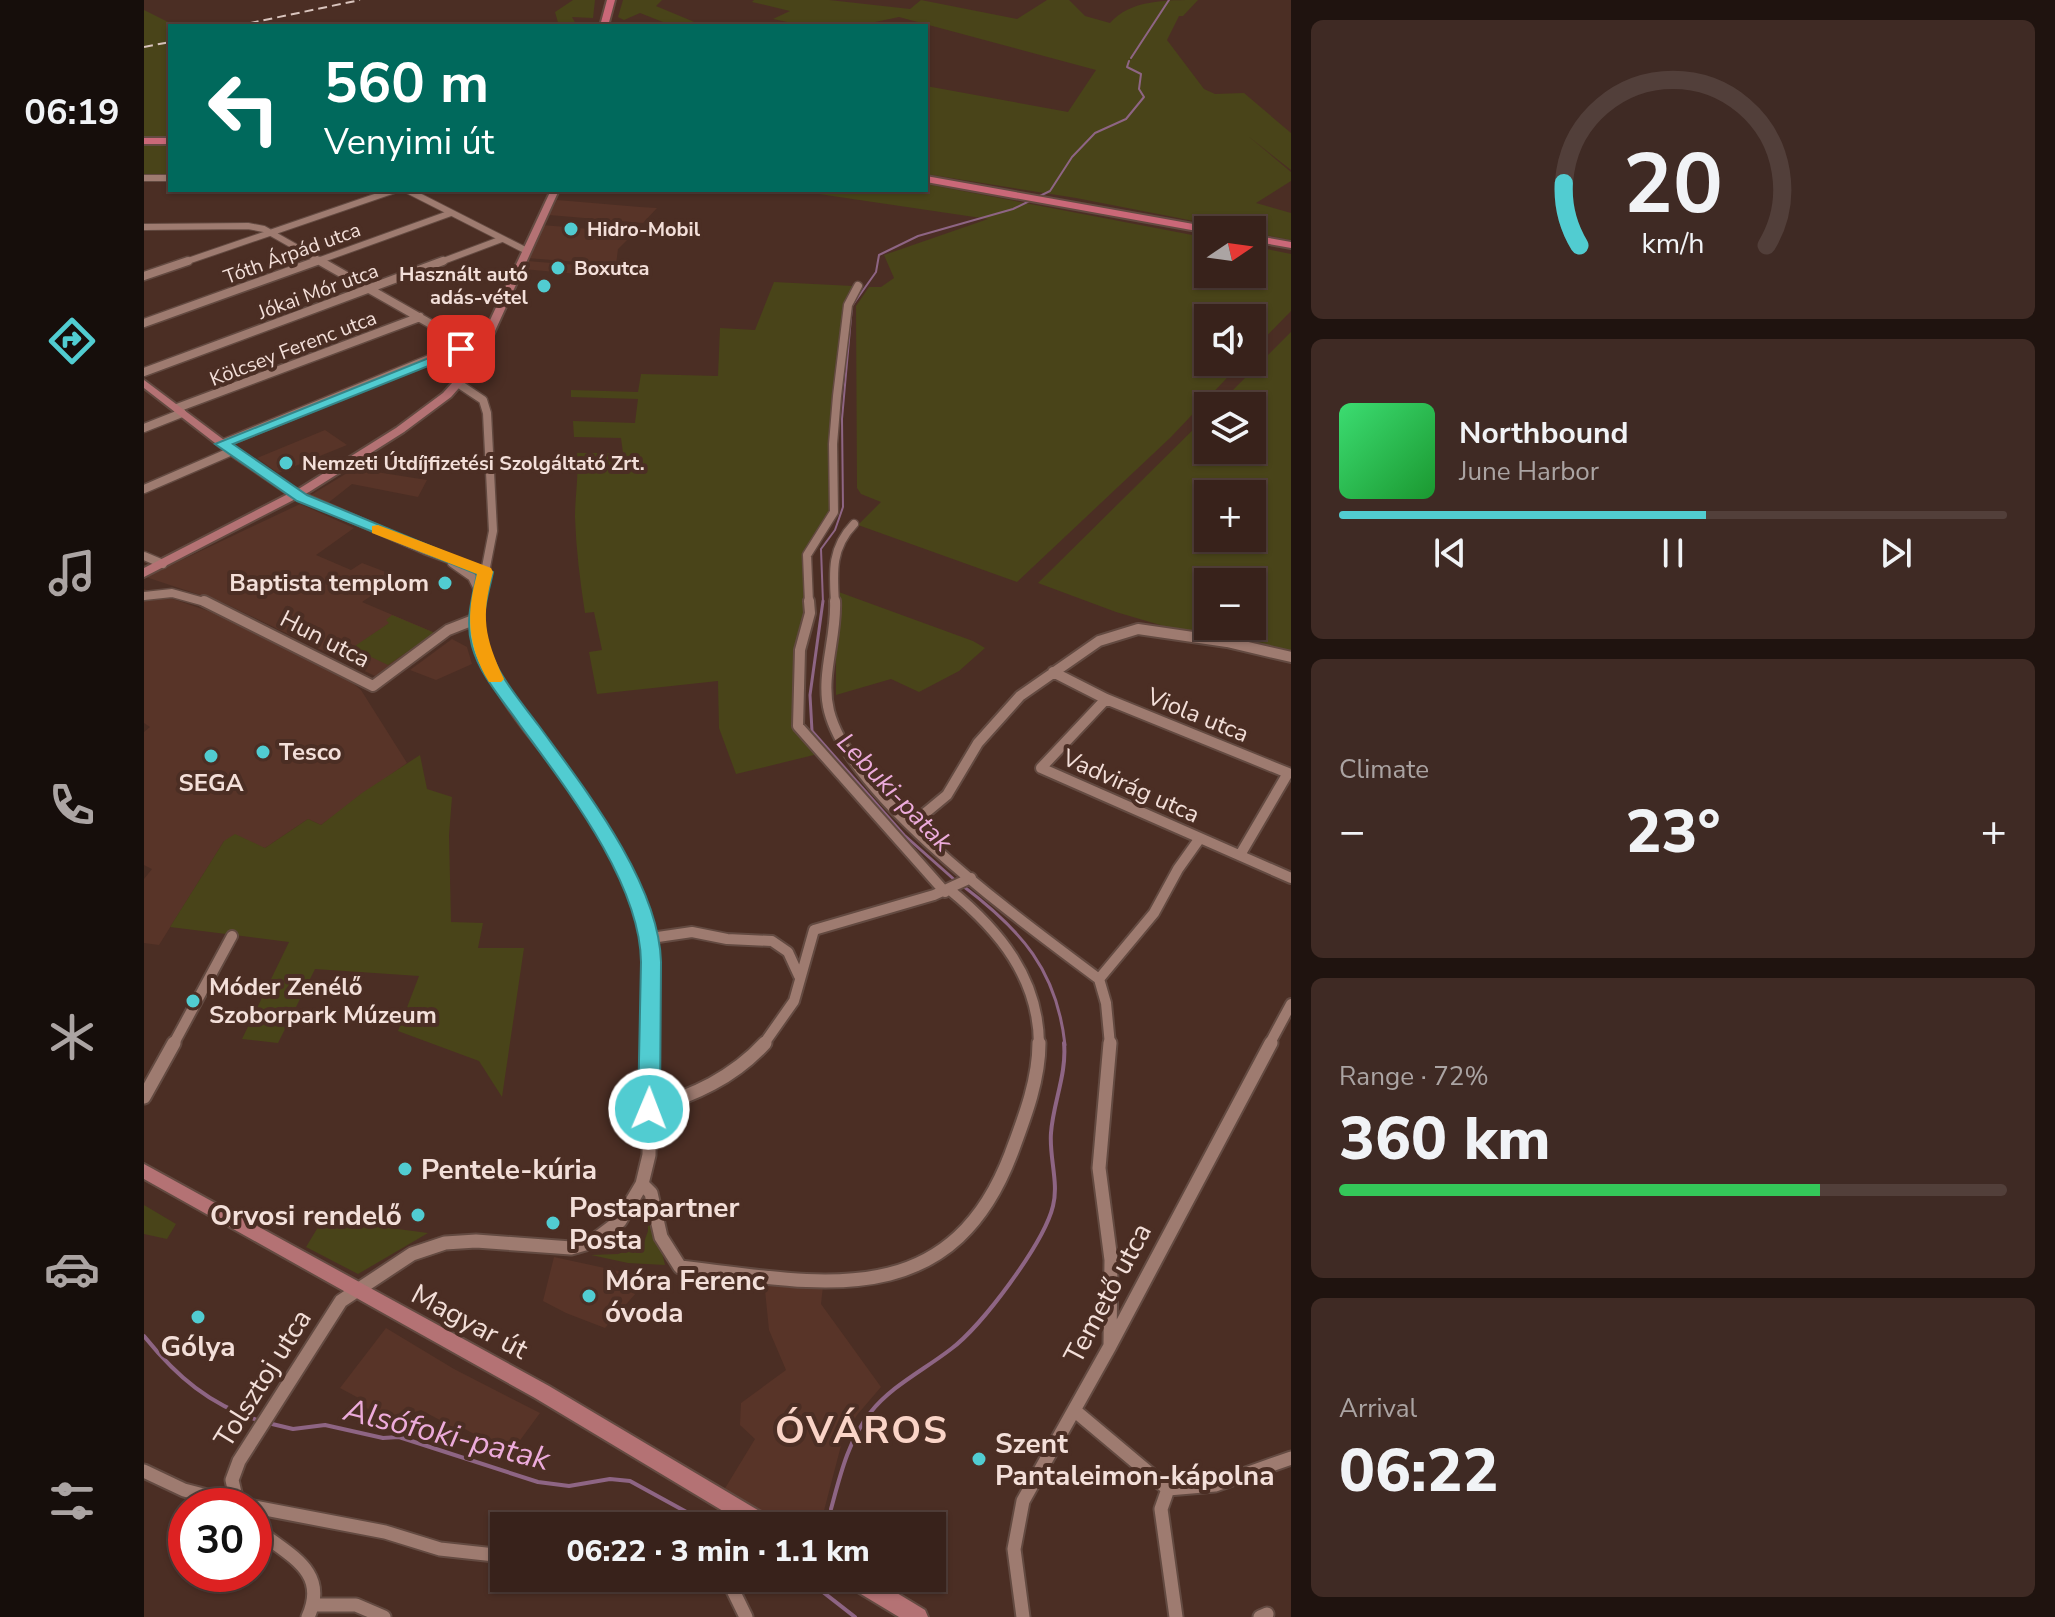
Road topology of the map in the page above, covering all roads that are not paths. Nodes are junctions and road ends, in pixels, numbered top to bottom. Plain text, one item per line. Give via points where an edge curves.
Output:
1 (611, 0) edge
2 (605, 24) edge
3 (144, 141) edge
4 (168, 141) edge
5 (144, 178) edge
6 (168, 178) edge
7 (928, 179) edge
8 (389, 192) edge
9 (411, 192) edge
10 (554, 192) edge
11 (451, 213) junction
12 (144, 227) edge
13 (1194, 227) edge
14 (271, 232) junction
15 (502, 239) junction
16 (1266, 241) edge
17 (1291, 245) edge
18 (525, 250) junction
19 (319, 260) junction
20 (144, 276) edge
21 (858, 286) dead end
22 (370, 289) junction
23 (420, 317) junction
24 (144, 323) edge
25 (144, 372) edge
26 (144, 383) edge
27 (459, 384) junction
28 (180, 410) junction
29 (144, 428) edge
30 (227, 447) junction
31 (144, 489) edge
32 (296, 494) junction
33 (854, 524) dead end
34 (438, 555) junction
35 (144, 556) edge
36 (163, 564) junction
37 (485, 572) junction
38 (144, 573) edge
39 (480, 593) junction
40 (144, 596) edge
41 (476, 619) junction
42 (1291, 657) edge
43 (1053, 672) junction
44 (1106, 699) junction
45 (912, 824) junction
46 (1200, 838) junction
47 (1240, 855) junction
48 (971, 878) junction
49 (1291, 878) edge
50 (947, 891) junction
51 (232, 936) dead end
52 (651, 938) junction
53 (799, 976) junction
54 (1099, 979) junction
55 (1291, 1004) edge
56 (144, 1097) edge
57 (649, 1109) junction
58 (144, 1171) edge
59 (642, 1184) junction
60 (357, 1291) junction
61 (1110, 1346) junction
62 (1074, 1410) junction
63 (1291, 1458) edge
64 (144, 1471) edge
65 (180, 1488) edge
66 (236, 1488) edge
67 (1168, 1489) junction
68 (272, 1511) edge
69 (737, 1512) edge
70 (272, 1541) edge
71 (490, 1554) edge
72 (734, 1592) edge
73 (876, 1592) edge
74 (312, 1611) edge
75 (384, 1617) edge
76 (746, 1617) edge
77 (918, 1617) edge
78 (1023, 1617) edge
79 (1176, 1617) edge

1 - 2 main road
3 - 4 main road
5 - 6 street
7 - 13 main road
8 - 14 street
9 - 11 street
10 - 18 street
11 - 15 street
11 - 19 street, Tóth Árpád utca
12 - 14 street via 248,226
14 - 19 street
14 - 20 street
15 - 18 street
15 - 22 street, Jókai Mór utca
16 - 17 main road
18 - 27 street via 483,348
19 - 22 street
19 - 24 street, Tóth Árpád utca
21 - 50 street via 848,305 837,396 834,512 807,555 810,613 800,650 798,726
22 - 23 street
22 - 25 street, Jókai Mór utca
23 - 28 street, Kölcsey Ferenc utca
23 - 30 street via 466,344
26 - 28 street
27 - 32 street via 400,430
27 - 37 street via 483,400 487,413 493,531
28 - 29 street, Kölcsey Ferenc utca
28 - 30 street
30 - 31 street
30 - 32 street
32 - 34 street
32 - 36 street
33 - 45 street via 837,544 831,570 835,618 829,712 861,770
34 - 37 street
34 - 39 street via 472,577
35 - 36 street
36 - 38 street
37 - 39 street
39 - 41 street
40 - 41 street, Hun utca via 172,593 200,599 373,686 448,630
41 - 52 street via 490,671 582,797 633,889
42 - 43 street via 1138,629 1099,641
43 - 44 street, Viola utca
43 - 45 street via 1003,715 978,743 947,795
44 - 46 street, Vadvirág utca via 1041,768
44 - 47 street, Viola utca via 1288,773
45 - 48 street
46 - 47 street, Vadvirág utca
46 - 54 street via 1154,913
47 - 49 street, Vadvirág utca
48 - 50 street
48 - 54 street
50 - 53 street via 814,930
50 - 59 street via 1004,941 1029,990 1038,1032 1030,1101 995,1194 978,1219 902,1272 867,1280 680,1267 661,1237 651,1193
51 - 56 street
52 - 53 street via 692,932 772,941 788,952
52 - 57 street
53 - 57 street via 786,1014 750,1061 710,1088
54 - 61 street via 1109,1018 1111,1068 1100,1123 1099,1167 1111,1260
55 - 61 street, Temető utca
57 - 59 street via 649,1155
58 - 60 street, Magyar út
59 - 60 street, Tolsztoj utca via 620,1221 592,1242 571,1248 445,1243 412,1254
60 - 66 street, Tolsztoj utca via 341,1301 263,1420 239,1461 232,1480
60 - 69 street, Magyar út via 542,1392
61 - 62 street, Temető utca
62 - 67 street
62 - 78 street, Temető utca via 1023,1501 1016,1526 1014,1559
63 - 67 street via 1209,1487
64 - 65 street
67 - 79 street via 1161,1509
68 - 71 street via 385,1532 440,1549
70 - 74 street via 315,1582
72 - 76 street
73 - 77 street
74 - 75 street via 356,1605

